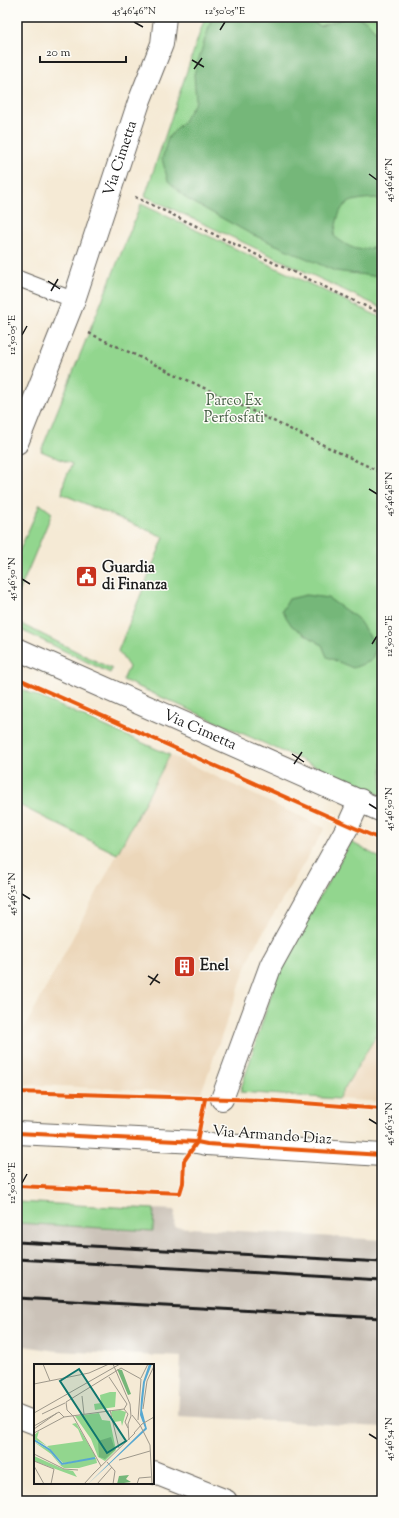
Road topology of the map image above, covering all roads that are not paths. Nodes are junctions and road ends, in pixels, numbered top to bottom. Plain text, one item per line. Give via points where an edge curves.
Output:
1 (165, 17) edge
2 (17, 278) edge
3 (74, 300) junction
4 (17, 443) edge
5 (17, 649) edge
6 (360, 800) junction
7 (382, 811) edge
8 (222, 1099) dead end
9 (17, 1133) edge
10 (382, 1155) edge
11 (17, 1416) edge
12 (34, 1424) edge
13 (154, 1472) edge
14 (226, 1501) edge

1 - 3 street, Via Cimetta via 162,44 139,102
2 - 3 lane
3 - 4 street, Via Cimetta
5 - 6 street, Via Cimetta
6 - 7 street, Via Cimetta
6 - 8 street via 271,964
9 - 10 street, Via Armando Diaz
11 - 12 street
13 - 14 street

